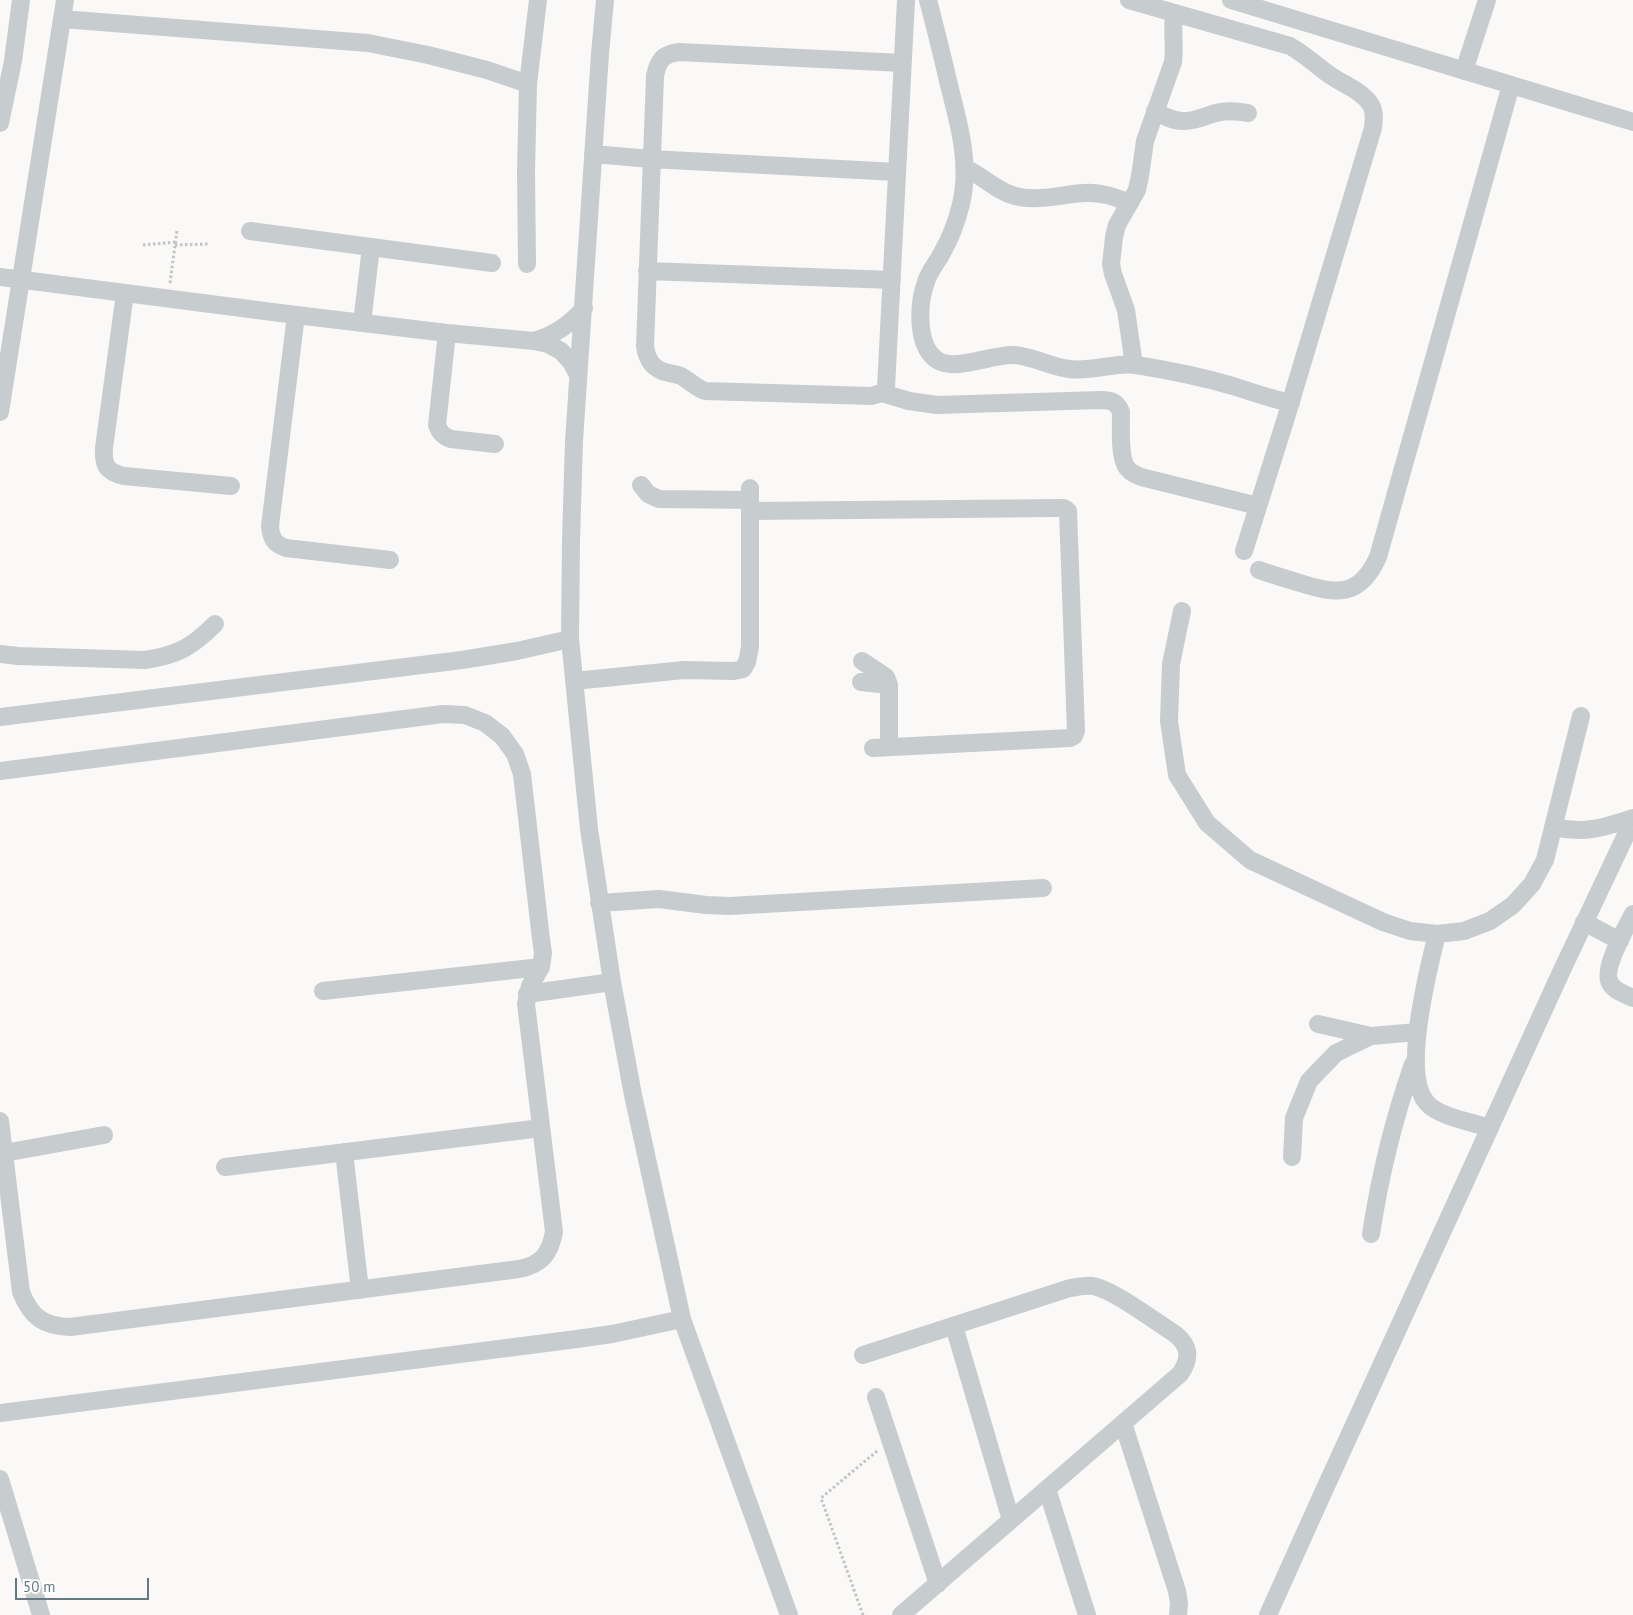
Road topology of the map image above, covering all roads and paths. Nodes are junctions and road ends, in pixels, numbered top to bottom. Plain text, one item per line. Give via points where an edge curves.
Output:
1 (21, 0) edge
2 (65, 0) edge
3 (538, 0) edge
4 (605, 0) edge
5 (906, 0) edge
6 (928, 0) edge
7 (1129, 0) edge
8 (1231, 0) edge
9 (1487, 0) edge
10 (1174, 13) junction
11 (62, 19) junction
12 (902, 63) junction
13 (1464, 71) junction
14 (528, 84) junction
15 (1511, 85) junction
16 (1155, 111) junction
17 (1248, 113) dead end
18 (1633, 122) edge
19 (0, 123) edge
20 (593, 154) junction
21 (651, 159) junction
22 (965, 168) junction
23 (897, 172) junction
24 (1130, 203) junction
25 (177, 230) dead end
26 (250, 231) dead end
27 (175, 244) junction
28 (208, 244) dead end
29 (143, 245) dead end
30 (371, 247) junction
31 (492, 263) dead end
32 (527, 264) dead end
33 (648, 271) junction
34 (0, 277) edge
35 (21, 280) junction
36 (892, 280) junction
37 (125, 292) junction
38 (168, 298) junction
39 (584, 308) junction
40 (296, 315) junction
41 (362, 323) junction
42 (447, 333) junction
43 (534, 341) junction
44 (1134, 365) junction
45 (578, 375) junction
46 (882, 393) junction
47 (1291, 403) junction
48 (0, 412) edge
49 (495, 444) dead end
50 (641, 485) dead end
51 (231, 486) dead end
52 (750, 499) junction
53 (1258, 506) junction
54 (1244, 551) dead end
55 (390, 560) dead end
56 (1259, 570) dead end
57 (1182, 611) dead end
58 (215, 624) dead end
59 (570, 639) junction
60 (0, 654) edge
61 (862, 661) dead end
62 (574, 681) junction
63 (861, 682) dead end
64 (889, 685) junction
65 (1581, 716) dead end
66 (0, 717) edge
67 (0, 771) edge
68 (1633, 819) edge
69 (1553, 827) junction
70 (1042, 888) dead end
71 (600, 903) junction
72 (1633, 914) edge
73 (1584, 922) junction
74 (1436, 934) junction
75 (1620, 941) junction
76 (540, 967) junction
77 (612, 982) junction
78 (323, 992) dead end
79 (527, 994) junction
80 (1633, 998) edge
81 (1318, 1024) dead end
82 (1417, 1032) junction
83 (1371, 1036) junction
84 (1416, 1057) junction
85 (0, 1121) edge
86 (541, 1128) junction
87 (1490, 1128) junction
88 (104, 1134) dead end
89 (344, 1152) junction
90 (4, 1153) junction
91 (1292, 1157) dead end
92 (226, 1167) dead end
93 (1371, 1234) dead end
94 (360, 1290) junction
95 (682, 1319) junction
96 (954, 1326) junction
97 (864, 1355) dead end
98 (876, 1397) dead end
99 (0, 1413) edge
100 (1123, 1423) junction
101 (890, 1440) junction
102 (0, 1480) edge
103 (1047, 1488) junction
104 (1010, 1520) junction
105 (938, 1584) junction
106 (41, 1615) edge
107 (789, 1615) edge
108 (863, 1615) edge
109 (901, 1615) edge
110 (1087, 1615) edge
111 (1178, 1615) edge
112 (1268, 1615) edge

1 - 19 street
2 - 11 street
3 - 14 street
4 - 20 street
5 - 12 street
6 - 22 street via 962,138
7 - 10 street
8 - 13 street
9 - 13 street
10 - 16 street via 1173,62
10 - 47 street via 1290,46 1366,98 1372,107 1373,128
11 - 14 street via 368,43 487,70
11 - 35 street
12 - 21 street via 670,54 657,67
12 - 23 street
13 - 15 street
14 - 32 street
15 - 18 street
15 - 56 street via 1372,571 1360,582 1333,592
16 - 17 street via 1180,121 1218,112
16 - 24 street
20 - 21 street
20 - 39 street
21 - 23 street
21 - 33 street
22 - 24 street via 1003,192 1016,196 1042,198 1099,193
22 - 44 street via 958,218 945,249 930,272 922,298 922,331 929,354 938,362 950,365 1000,355 1015,355 1077,370
23 - 36 street
24 - 44 street via 1117,225 1111,264 1126,310
25 - 27 path
26 - 30 street
27 - 28 path
27 - 29 path
27 - 38 path
30 - 31 street
30 - 41 street
33 - 36 street
33 - 46 street via 646,355 659,370 682,377 705,390 871,396
34 - 35 street
35 - 37 street
35 - 48 street
36 - 46 street via 886,388
37 - 38 street
37 - 51 street via 104,448 106,467 114,474 124,476
38 - 40 street
39 - 43 street via 562,329
39 - 45 street
40 - 41 street
40 - 55 street via 270,533 278,545 286,548
41 - 42 street
42 - 43 street
42 - 49 street via 437,417 439,432 451,439
43 - 45 street via 548,344 561,352
44 - 47 street via 1211,380
45 - 59 street
46 - 53 street via 936,405 1114,401 1121,412 1123,459 1131,472
47 - 53 street
50 - 52 street via 659,500
52 - 62 street via 750,647 748,662 743,669 734,672 684,670
52 - 64 street via 1064,508 1068,511 1074,736 881,748
53 - 54 street
57 - 74 street via 1171,664 1169,721 1177,775 1207,823 1250,860 1383,922 1410,931
58 - 60 street via 184,650 145,660
59 - 62 street
59 - 66 street via 462,660
61 - 64 street via 886,677
62 - 71 street
63 - 64 street
65 - 69 street
67 - 76 street via 443,714 465,715 485,723 502,736 515,754 522,774 543,953
68 - 69 street via 1589,830
68 - 73 street
69 - 74 street via 1545,860 1532,884 1513,905 1490,921 1464,931
70 - 71 street via 730,906 659,899
71 - 77 street
72 - 75 street
73 - 75 street
73 - 87 street
74 - 82 street
75 - 80 street via 1608,977 1615,989
76 - 78 street
76 - 79 street
77 - 79 street
77 - 95 street via 632,1095
79 - 86 street
81 - 83 street
82 - 83 street
82 - 84 street
83 - 91 street via 1336,1053 1309,1081 1294,1118
84 - 87 street via 1416,1080 1425,1102 1436,1111
84 - 93 street via 1388,1144
85 - 90 street
86 - 89 street
86 - 94 street via 554,1232 552,1243 540,1262 519,1269
87 - 112 street
88 - 90 street
89 - 92 street
89 - 94 street
90 - 94 street via 21,1292 26,1305 44,1322 70,1327
95 - 99 street via 577,1339
95 - 107 street
96 - 97 street
96 - 100 street via 1070,1288 1093,1286 1115,1295 1182,1340 1188,1357 1180,1374
96 - 104 street
98 - 101 street
100 - 103 street
100 - 111 street via 1177,1591
101 - 105 street
101 - 108 path via 821,1498
102 - 106 street
103 - 104 street
103 - 110 street
104 - 105 street
105 - 109 street

